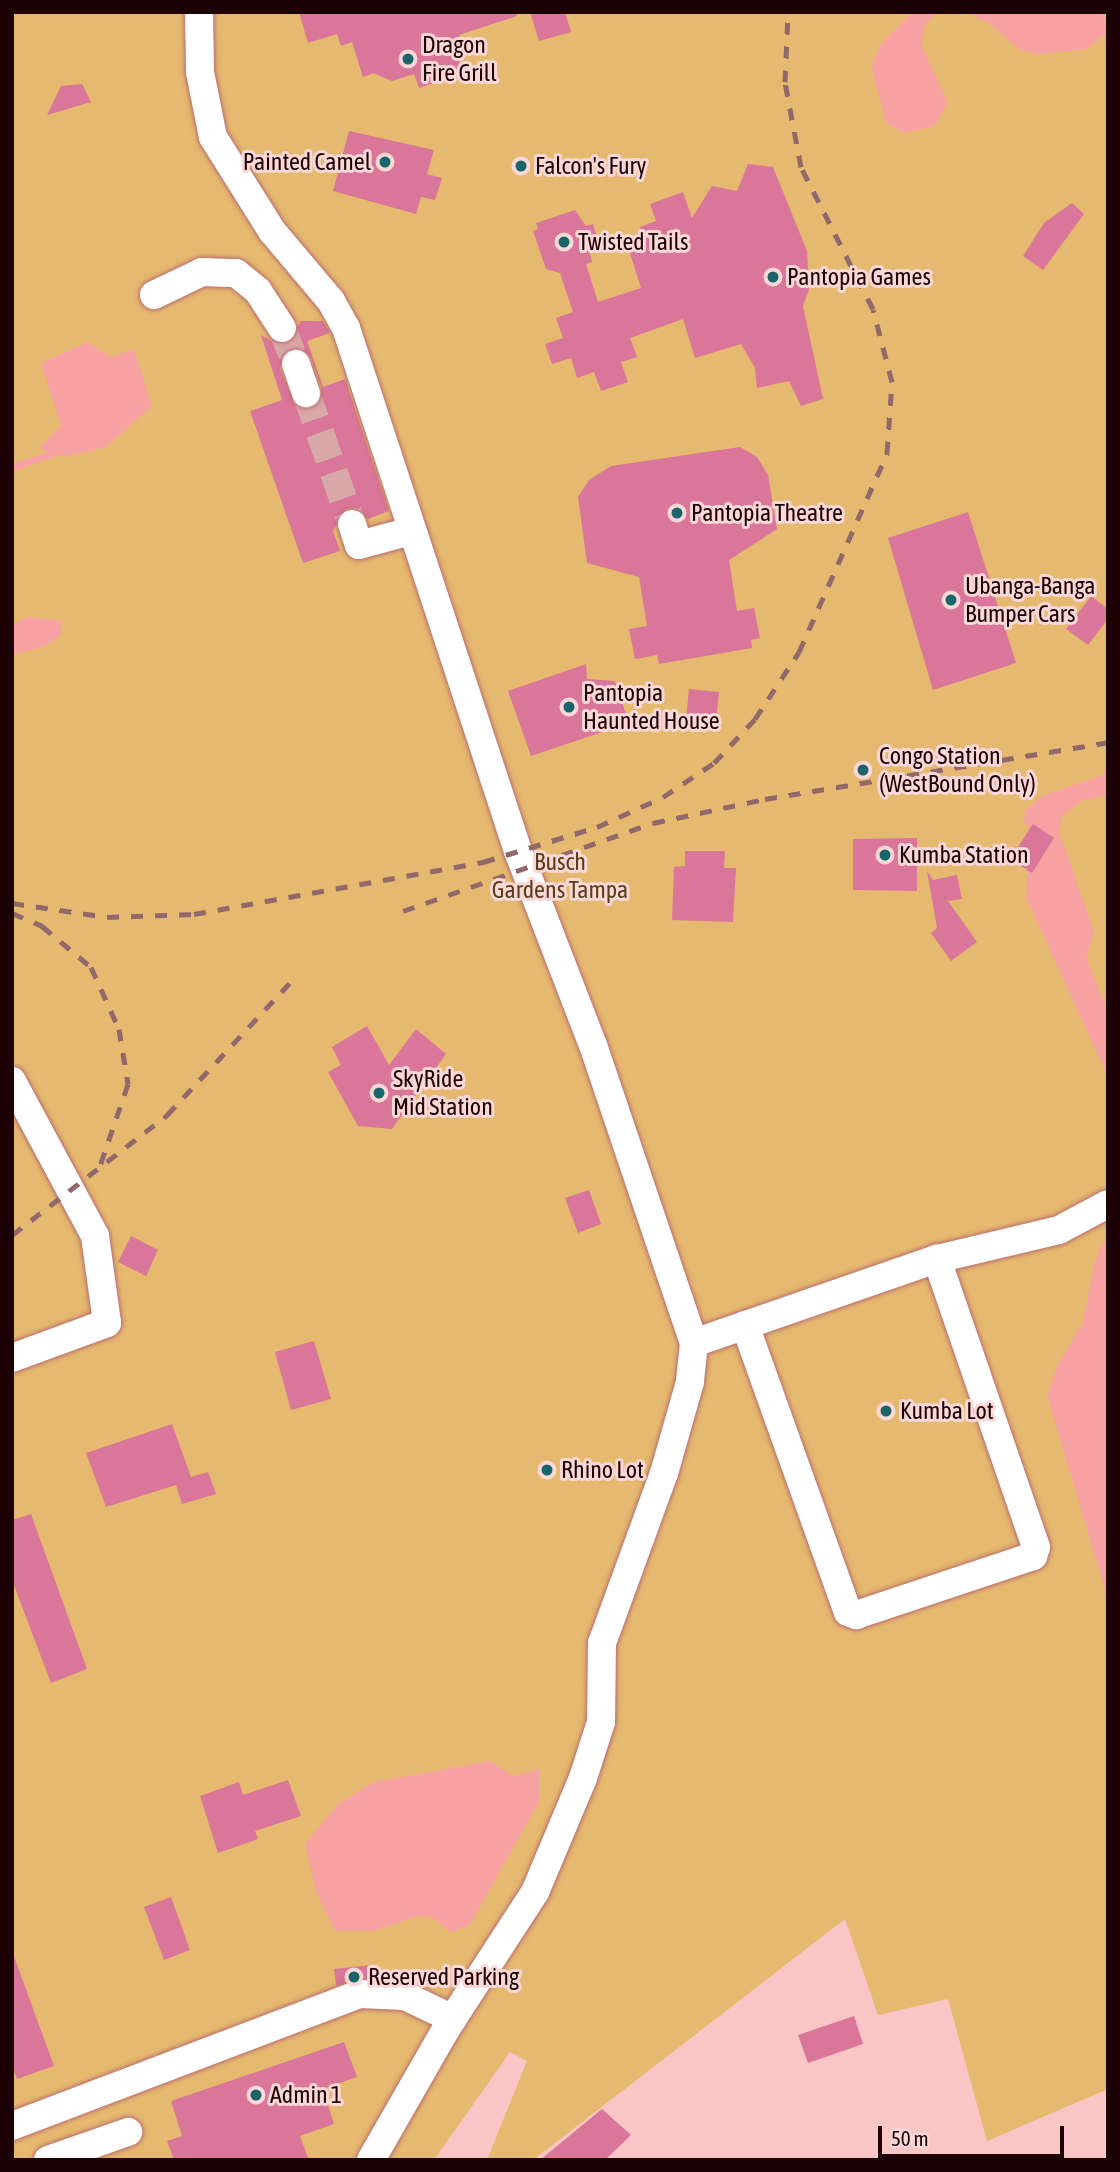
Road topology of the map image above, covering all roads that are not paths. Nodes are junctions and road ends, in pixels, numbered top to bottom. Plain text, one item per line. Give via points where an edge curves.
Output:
1 (199, 12) edge
2 (153, 295) dead end
3 (282, 328) tunnel mouth
4 (296, 364) tunnel mouth
5 (306, 393) tunnel mouth
6 (352, 524) tunnel mouth
7 (411, 531) junction
8 (12, 1081) edge
9 (1108, 1204) edge
10 (937, 1259) junction
11 (744, 1325) junction
12 (694, 1343) junction
13 (12, 1358) edge
14 (453, 2019) junction
15 (12, 2126) edge
16 (128, 2132) dead end
17 (48, 2160) edge
18 (371, 2160) edge

1 - 7 lane via 201,72 213,137 272,231 340,315
2 - 3 lane via 202,272 236,273 258,291
4 - 5 lane
6 - 7 lane via 359,545
7 - 12 lane via 518,851 593,1045
8 - 13 lane via 95,1236 107,1323
9 - 10 lane via 1059,1230
10 - 11 lane
10 - 11 lane via 1036,1547 1033,1556 1010,1564 856,1615 848,1612
11 - 12 lane
12 - 14 lane via 690,1382 664,1473 602,1643 601,1722 583,1778 535,1892
14 - 15 lane via 405,1996 360,1994
14 - 18 lane
16 - 17 lane

